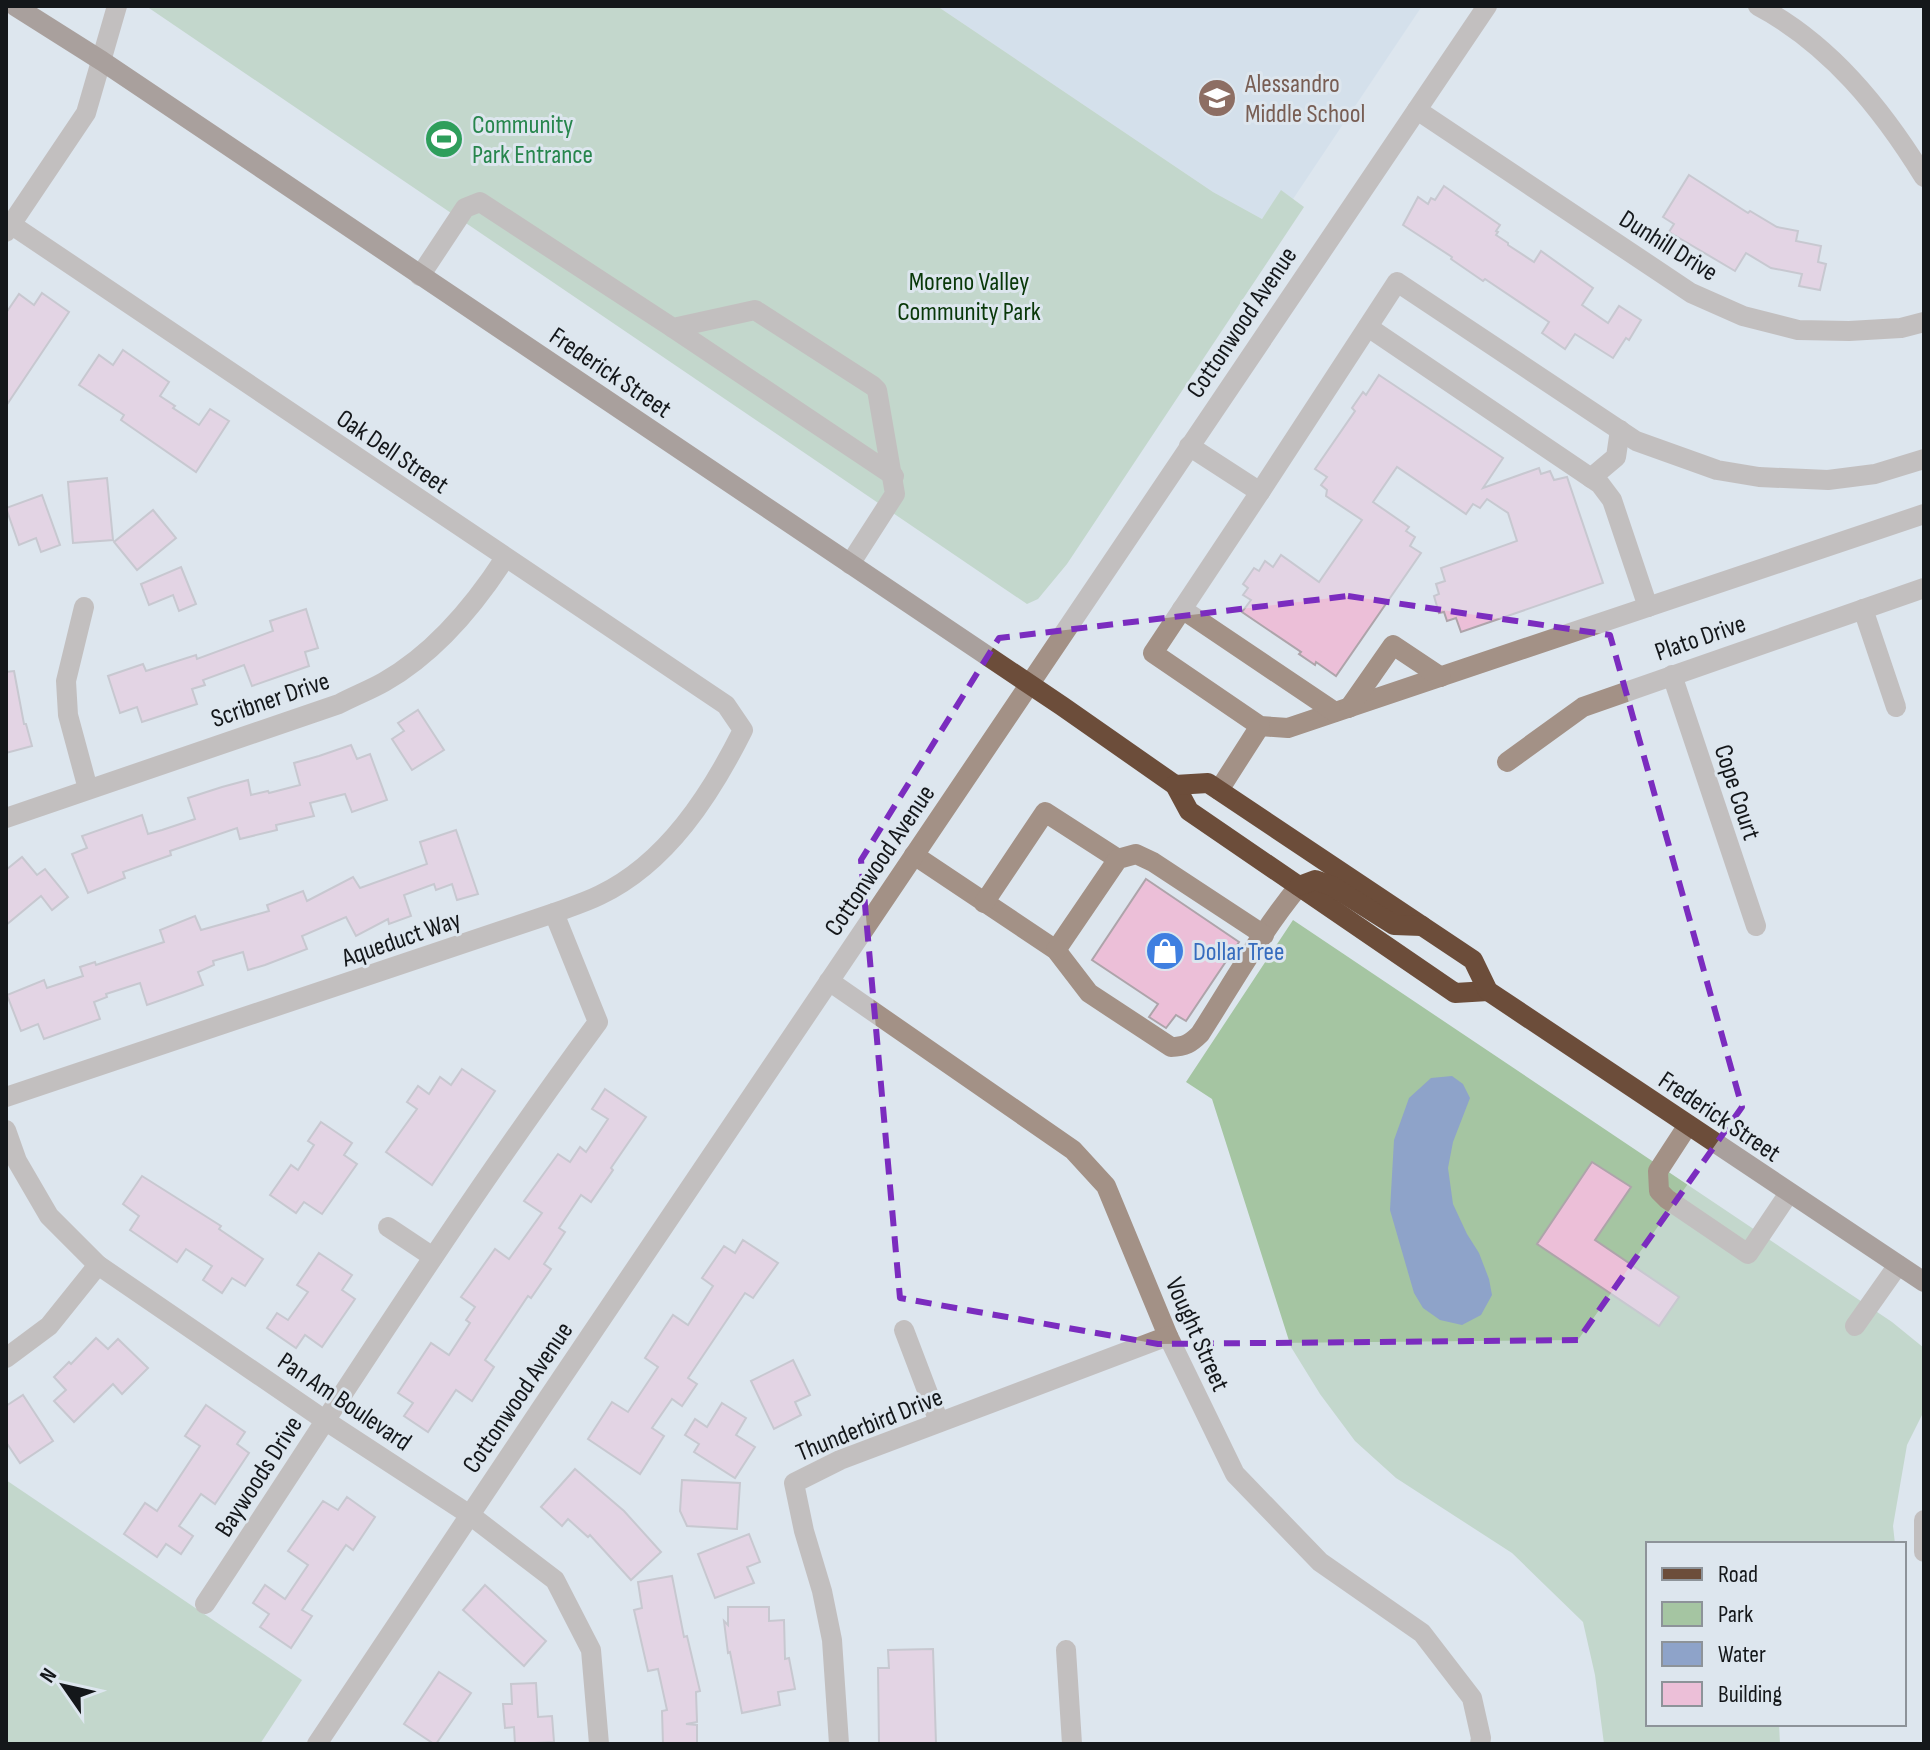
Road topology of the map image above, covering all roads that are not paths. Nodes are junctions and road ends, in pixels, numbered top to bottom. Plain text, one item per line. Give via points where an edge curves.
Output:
1 (117, 6) edge
2 (1487, 6) edge
3 (1758, 6) edge
4 (22, 8) edge
5 (102, 61) junction
6 (1417, 110) junction
7 (1924, 177) edge
8 (7, 226) edge
9 (420, 276) junction
10 (1924, 322) edge
11 (1368, 327) junction
12 (673, 328) junction
13 (1620, 430) junction
14 (1189, 446) junction
15 (1924, 459) edge
16 (894, 476) junction
17 (1591, 478) junction
18 (1260, 492) junction
19 (1924, 514) edge
20 (505, 558) junction
21 (850, 564) junction
22 (1924, 588) edge
23 (84, 607) dead end
24 (1648, 607) junction
25 (1182, 609) junction
26 (1863, 609) junction
27 (1672, 675) junction
28 (1441, 677) junction
29 (1029, 685) junction
30 (1896, 707) dead end
31 (1342, 710) junction
32 (1260, 726) junction
33 (743, 730) joint
34 (1507, 762) dead end
35 (1175, 785) junction
36 (88, 789) junction
37 (1219, 790) junction
38 (6, 818) edge
39 (914, 855) junction
40 (1118, 859) junction
41 (1299, 886) junction
42 (984, 903) junction
43 (554, 913) junction
44 (1422, 926) junction
45 (1756, 926) dead end
46 (1264, 935) junction
47 (1056, 950) junction
48 (829, 981) junction
49 (1488, 991) junction
50 (6, 1097) edge
51 (1688, 1125) junction
52 (6, 1130) edge
53 (1789, 1193) junction
54 (388, 1227) dead end
55 (433, 1257) junction
56 (98, 1265) junction
57 (1898, 1265) junction
58 (1924, 1282) edge
59 (1855, 1326) dead end
60 (904, 1330) dead end
61 (1168, 1336) junction
62 (6, 1358) edge
63 (326, 1421) junction
64 (939, 1422) junction
65 (470, 1515) junction
66 (1924, 1520) edge
67 (1924, 1552) edge
68 (205, 1604) dead end
69 (1066, 1650) dead end
70 (317, 1744) edge
71 (599, 1744) edge
72 (839, 1744) edge
73 (1072, 1744) edge
74 (1480, 1744) edge

1 - 5 street
2 - 6 street, Cottonwood Avenue
3 - 7 street via 1815,44 1858,85
4 - 5 main road, Frederick Street
5 - 8 street via 86,113
5 - 9 main road, Frederick Street
6 - 10 street, Dunhill Drive via 1691,293 1743,316 1798,330 1875,330
6 - 14 street, Cottonwood Avenue
8 - 20 street, Oak Dell Street
9 - 12 street via 465,208 480,202
9 - 21 main road, Frederick Street
11 - 13 street via 1397,282
11 - 17 street
11 - 18 street
12 - 16 street
12 - 16 street via 755,310 873,386
13 - 15 street via 1636,441 1717,470 1759,477 1828,480 1875,474
13 - 17 street via 1616,457
14 - 18 street
14 - 29 street, Cottonwood Avenue
16 - 21 street via 895,494
17 - 24 street via 1612,500
18 - 25 street
19 - 24 street
20 - 33 street, Oak Dell Street via 726,705
20 - 36 street, Scribner Drive via 460,619 386,681 339,704
21 - 29 main road, Frederick Street
22 - 26 street, Plato Drive
23 - 36 street via 66,681 68,715
24 - 28 street
25 - 31 street
25 - 32 street via 1153,653
26 - 27 street, Plato Drive
26 - 30 street
27 - 34 street, Plato Drive via 1583,707
27 - 45 street, Cope Court
28 - 31 street
28 - 31 street via 1393,645
29 - 35 main road, Frederick Street
29 - 39 street, Cottonwood Avenue
31 - 32 street via 1288,728
32 - 37 street
33 - 43 street, Aqueduct Way via 723,770 656,856 601,895
35 - 37 main road, Frederick Street via 1208,783
35 - 41 main road, Frederick Street via 1189,811
36 - 38 street, Scribner Drive
37 - 44 main road, Frederick Street
39 - 42 street
39 - 48 street, Cottonwood Avenue
40 - 42 street via 1045,812
40 - 46 street via 1136,854 1146,858
40 - 47 street
41 - 44 main road via 1315,880 1394,925
41 - 46 street
41 - 49 main road, Frederick Street via 1455,993
42 - 47 street
43 - 50 street, Aqueduct Way
43 - 55 street, Baywoods Drive via 598,1022
44 - 49 main road, Frederick Street via 1473,960
46 - 47 street via 1200,1034 1181,1047 1171,1047 1089,993
48 - 61 street, Vought Street via 1073,1150 1106,1186
48 - 65 street, Cottonwood Avenue
49 - 51 main road, Frederick Street
51 - 53 main road, Frederick Street
51 - 53 street via 1658,1171 1659,1191 1748,1254
52 - 56 street, Pan Am Boulevard via 17,1161 49,1216
53 - 57 main road, Frederick Street
54 - 55 street
55 - 63 street, Baywoods Drive
56 - 62 street via 49,1326
56 - 63 street, Pan Am Boulevard
57 - 58 main road, Frederick Street
57 - 59 street
60 - 64 street
61 - 64 street, Thunderbird Drive
61 - 74 street, Vought Street via 1235,1474 1320,1562 1422,1633 1472,1698
63 - 65 street, Pan Am Boulevard
63 - 68 street, Baywoods Drive
64 - 72 street, Thunderbird Drive via 794,1483 832,1640
65 - 70 street, Cottonwood Avenue
65 - 71 street, Pan Am Boulevard via 555,1580 591,1650
66 - 67 street
69 - 73 street

